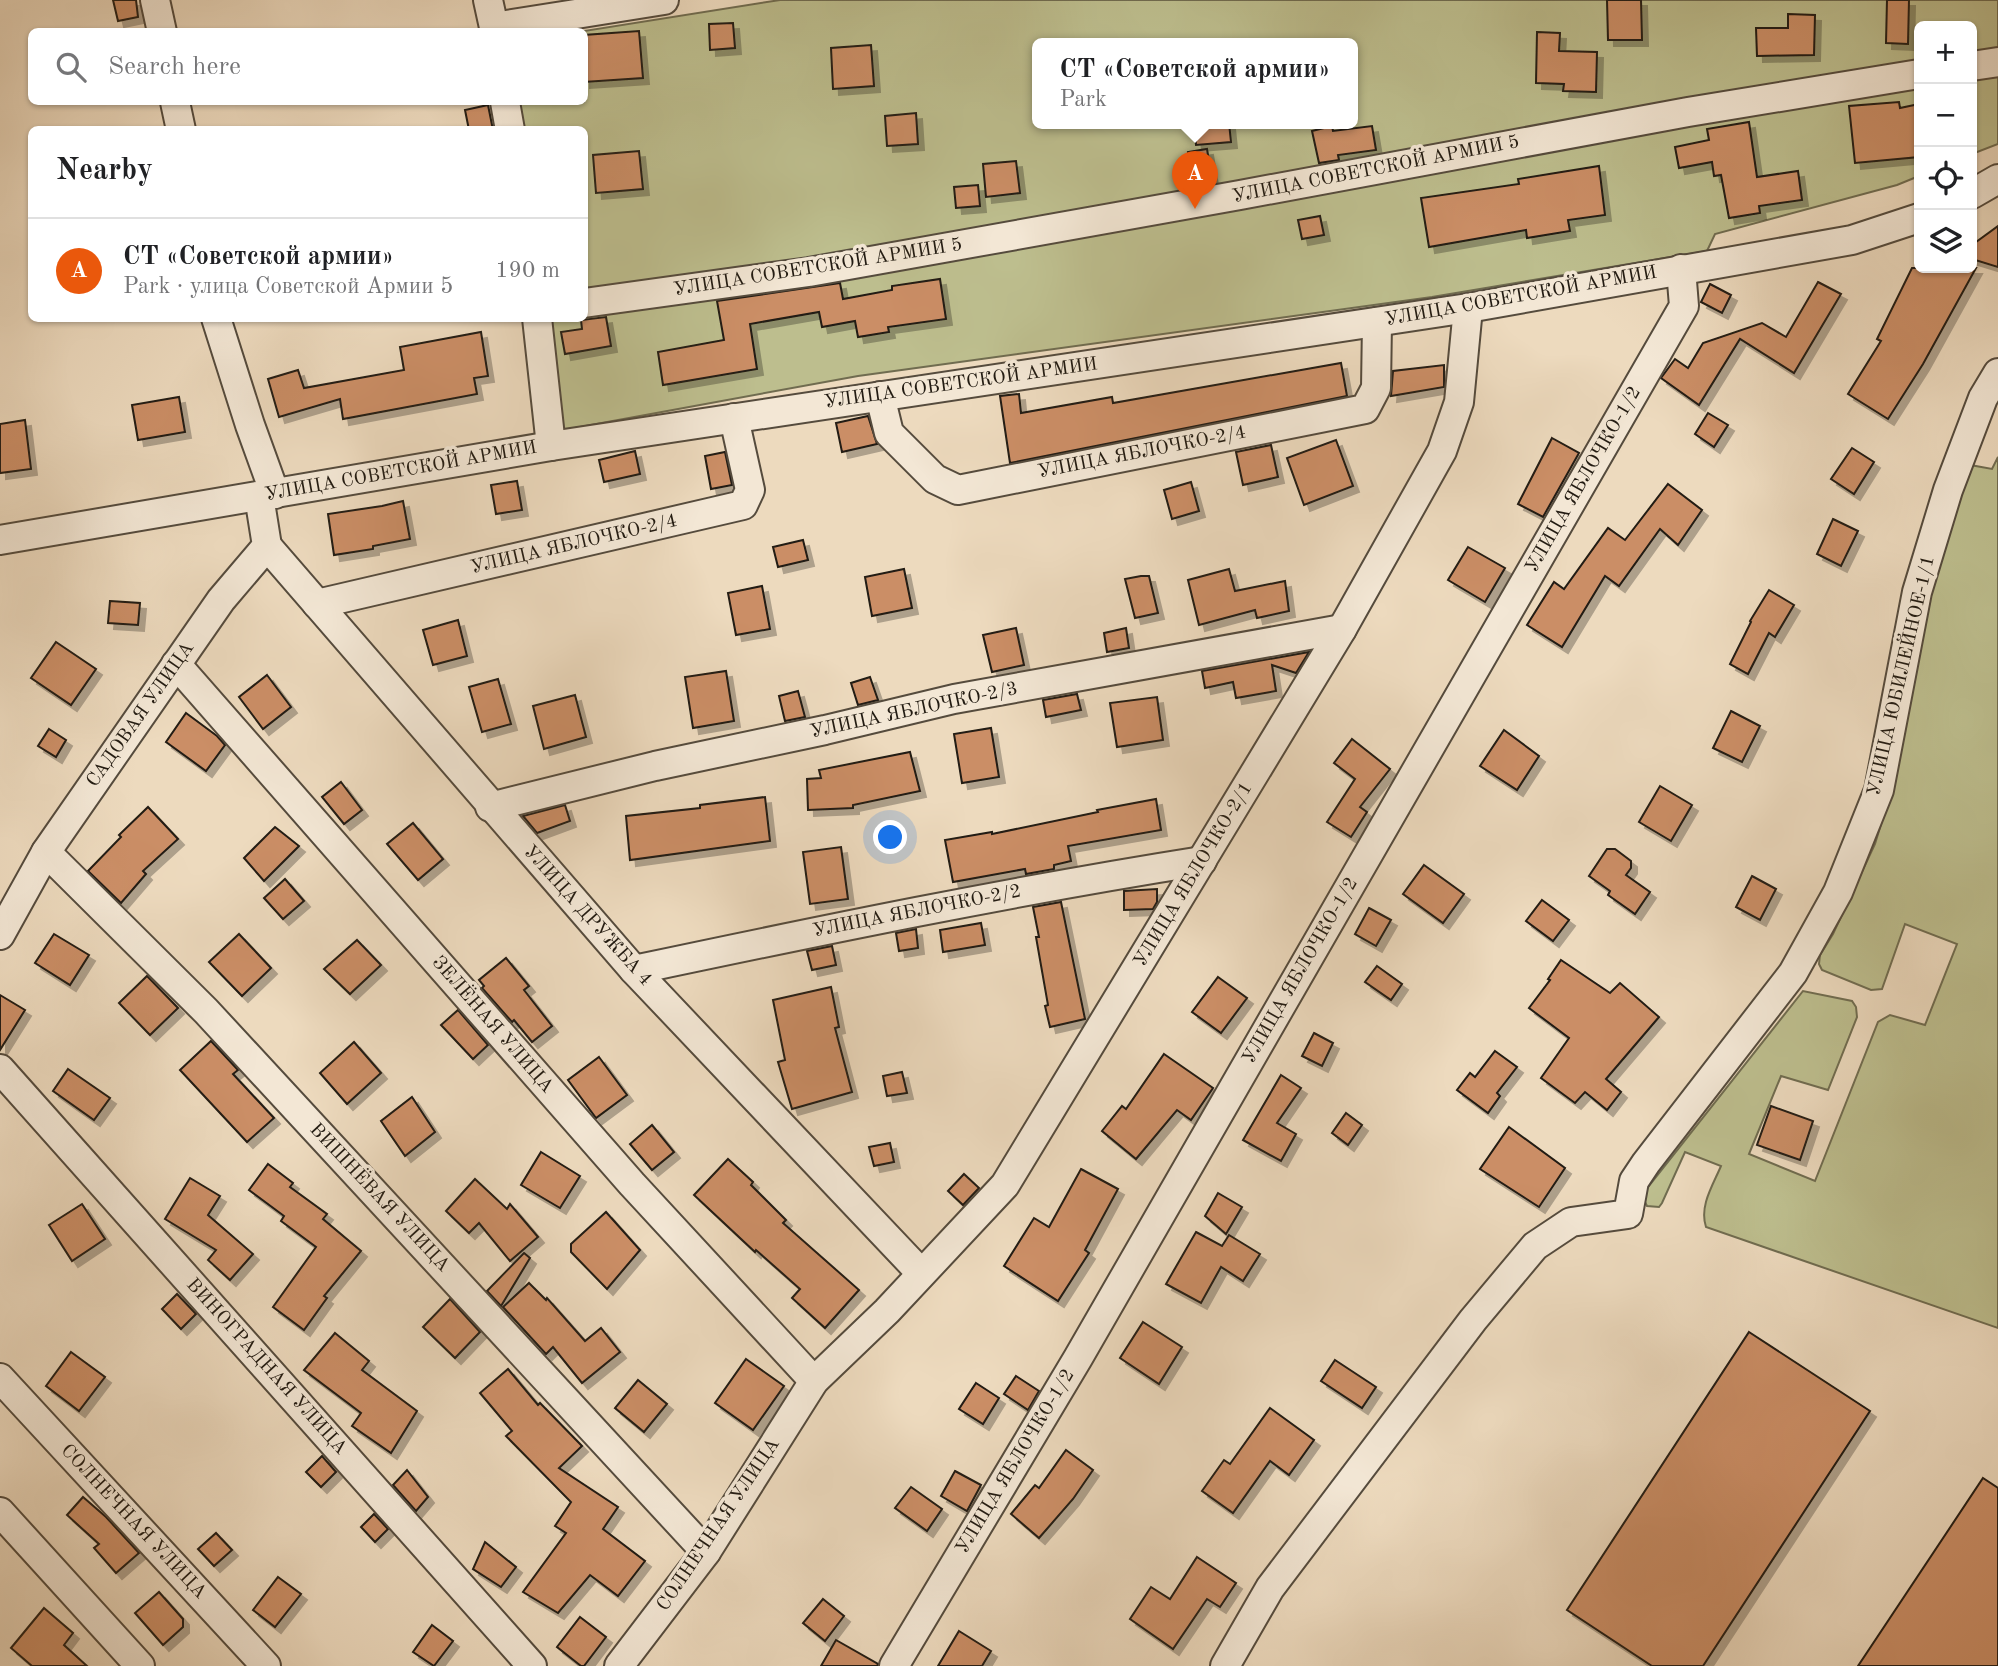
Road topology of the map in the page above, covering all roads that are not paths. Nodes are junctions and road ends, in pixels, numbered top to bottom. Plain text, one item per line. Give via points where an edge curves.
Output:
1 (155, 0) edge
2 (664, 0) edge
3 (492, 19) edge
4 (161, 28) edge
5 (1998, 62) edge
6 (1977, 65) edge
7 (1914, 75) edge
8 (176, 105) edge
9 (506, 105) edge
10 (180, 126) edge
11 (509, 126) edge
12 (1998, 179) edge
13 (1977, 191) edge
14 (1914, 220) edge
15 (1681, 269) junction
16 (588, 302) edge
17 (1468, 308) junction
18 (217, 322) edge
19 (537, 322) edge
20 (1377, 322) junction
21 (1998, 373) edge
22 (880, 396) junction
23 (734, 418) junction
24 (551, 446) junction
25 (267, 495) junction
26 (0, 540) edge
27 (267, 546) junction
28 (317, 604) junction
29 (1342, 629) junction
30 (176, 664) junction
31 (490, 807) junction
32 (46, 852) junction
33 (1202, 861) junction
34 (0, 935) edge
35 (634, 970) junction
36 (0, 1069) edge
37 (921, 1273) junction
38 (0, 1378) edge
39 (814, 1381) junction
40 (0, 1512) edge
41 (706, 1552) junction
42 (140, 1666) edge
43 (266, 1666) edge
44 (531, 1666) edge
45 (619, 1666) edge
46 (894, 1666) edge
47 (1225, 1666) edge

1 - 4 street
2 - 3 street
5 - 6 street
7 - 16 street, УЛИЦА СОВЕТСКОЙ АРМИИ 5 via 823,270
8 - 10 street
9 - 11 street
12 - 13 street
14 - 15 street, УЛИЦА СОВЕТСКОЙ АРМИИ via 1852,240
15 - 17 street, УЛИЦА СОВЕТСКОЙ АРМИИ
15 - 46 street, УЛИЦА ЯБЛОЧКО-1/2 via 1684,306 1078,1358
17 - 20 street, УЛИЦА СОВЕТСКОЙ АРМИИ
17 - 29 street, УЛИЦА ЯБЛОЧКО-2/1 via 1459,402 1442,451
18 - 25 street
19 - 24 street
20 - 22 street, УЛИЦА СОВЕТСКОЙ АРМИИ
20 - 22 street, УЛИЦА ЯБЛОЧКО-2/4 via 1376,388 1365,409 958,490 935,479 889,433
21 - 47 street, УЛИЦА ЮБИЛЕЙНОЕ-1/1 via 1983,398 1948,489 1917,592 1879,790 1842,882 1793,974 1646,1163 1634,1181 1628,1214 1571,1222 1535,1246 1473,1320 1278,1577
22 - 23 street, УЛИЦА СОВЕТСКОЙ АРМИИ
23 - 24 street, УЛИЦА СОВЕТСКОЙ АРМИИ
23 - 28 street, УЛИЦА ЯБЛОЧКО-2/4 via 750,490 743,505
24 - 25 street, УЛИЦА СОВЕТСКОЙ АРМИИ
25 - 26 street, УЛИЦА СОВЕТСКОЙ АРМИИ
25 - 27 street
27 - 28 street, УЛИЦА ДРУЖБА 4
27 - 30 street, САДОВАЯ УЛИЦА
28 - 31 street, УЛИЦА ДРУЖБА 4
29 - 31 street, УЛИЦА ЯБЛОЧКО-2/3 via 954,699
29 - 33 street, УЛИЦА ЯБЛОЧКО-2/1
30 - 32 street, САДОВАЯ УЛИЦА
30 - 39 street, ЗЕЛЁНАЯ УЛИЦА via 632,1184
31 - 35 street, УЛИЦА ДРУЖБА 4
32 - 34 street, САДОВАЯ УЛИЦА
32 - 41 street, ВИШНЁВАЯ УЛИЦА via 206,1011
33 - 35 street, УЛИЦА ЯБЛОЧКО-2/2 via 874,919
33 - 37 street, УЛИЦА ЯБЛОЧКО-2/1 via 1005,1185
35 - 37 street, УЛИЦА ДРУЖБА 4
36 - 44 street, ВИНОГРАДНАЯ УЛИЦА
37 - 39 street, УЛИЦА ЯБЛОЧКО-2/1
38 - 43 street, СОЛНЕЧНАЯ УЛИЦА
39 - 41 street, СОЛНЕЧНАЯ УЛИЦА
40 - 42 street
41 - 45 street, СОЛНЕЧНАЯ УЛИЦА

